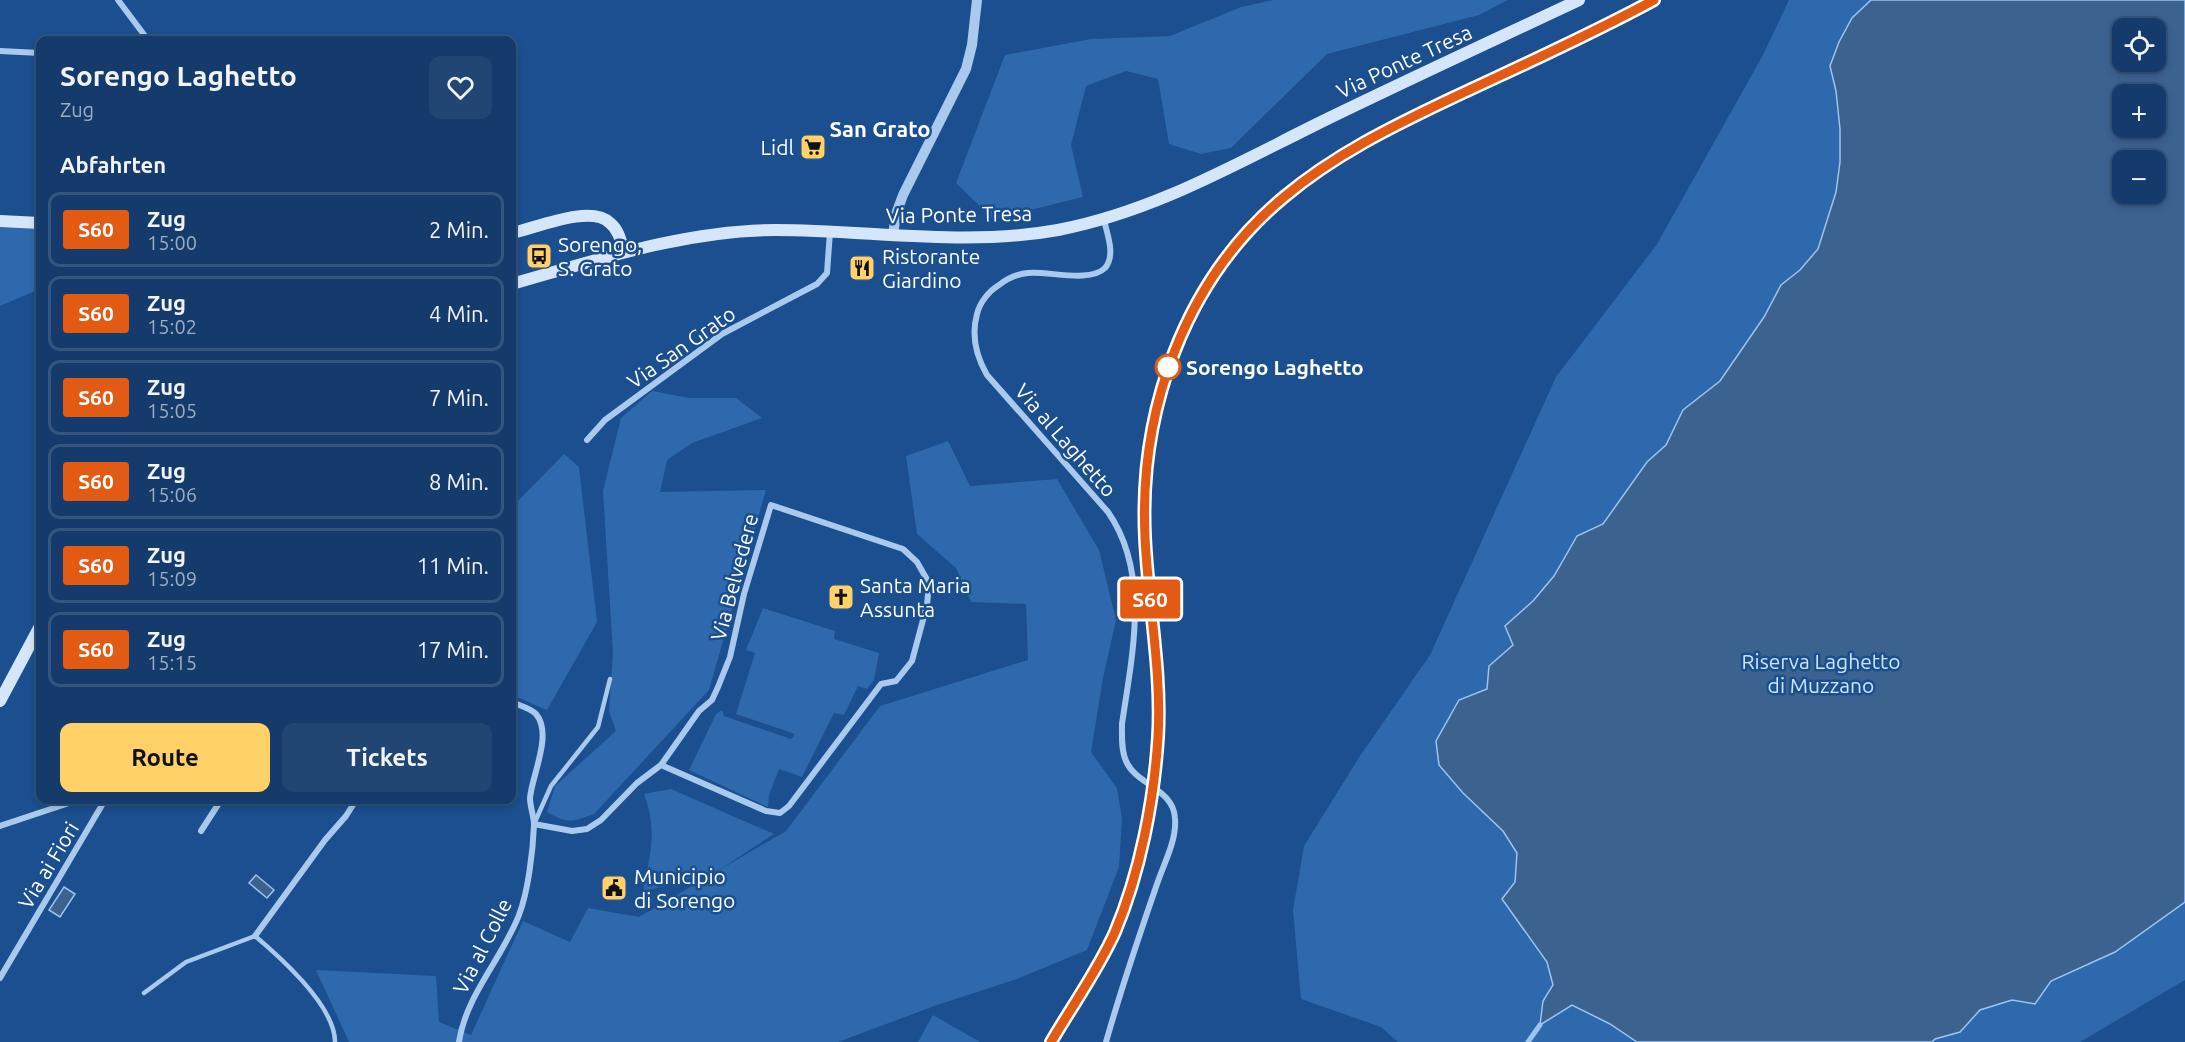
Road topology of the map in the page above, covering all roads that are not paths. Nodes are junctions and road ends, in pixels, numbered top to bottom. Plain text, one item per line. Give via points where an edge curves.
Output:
1 (118, 0) edge
2 (977, 0) edge
3 (1579, 0) edge
4 (145, 36) edge
5 (0, 51) edge
6 (36, 53) edge
7 (1104, 220) junction
8 (0, 221) edge
9 (36, 223) edge
10 (516, 232) edge
11 (830, 232) junction
12 (893, 235) junction
13 (624, 252) junction
14 (516, 283) edge
15 (586, 440) dead end
16 (36, 634) edge
17 (610, 679) dead end
18 (0, 701) edge
19 (516, 704) edge
20 (661, 765) junction
21 (66, 804) edge
22 (103, 804) edge
23 (218, 804) edge
24 (354, 804) edge
25 (534, 824) junction
26 (0, 826) edge
27 (201, 831) dead end
28 (255, 936) junction
29 (0, 978) edge
30 (144, 993) dead end
31 (335, 1042) edge
32 (459, 1042) edge
33 (1106, 1042) edge

1 - 4 street
2 - 12 street via 966,69 903,195
3 - 7 main road, Via Ponte Tresa via 1193,185
5 - 6 street
7 - 12 main road, Via Ponte Tresa via 1011,236
7 - 33 street, Via al Laghetto via 1110,259 1103,270 1088,276 1035,273 1009,278 984,300 974,331 977,354 987,375 1120,530 1134,595 1135,628 1122,724 1125,760 1134,773 1168,798 1176,816 1174,838
8 - 9 main road
10 - 13 main road via 581,215 596,216 614,226
11 - 12 main road, Via Ponte Tresa
11 - 13 main road, Via Ponte Tresa via 726,233
11 - 15 street, Via San Grato via 827,273 817,284 722,334 605,420
13 - 14 main road, Via Ponte Tresa
16 - 18 main road
17 - 25 lane via 598,727 551,786
19 - 25 street, Via al Colle via 537,715 542,726 530,799
20 - 20 street, Via Belvedere via 766,811 780,813 789,806 881,684 896,681 912,661 929,583 917,562 903,549 771,505 730,657 715,694
20 - 25 street, Via Belvedere via 587,829 572,831
21 - 26 street
22 - 29 street, Via ai Fiori
23 - 27 street
24 - 28 street
25 - 32 street, Via al Colle via 525,896 518,917 469,1007
28 - 30 lane via 186,963
28 - 31 lane via 286,962 328,1013

